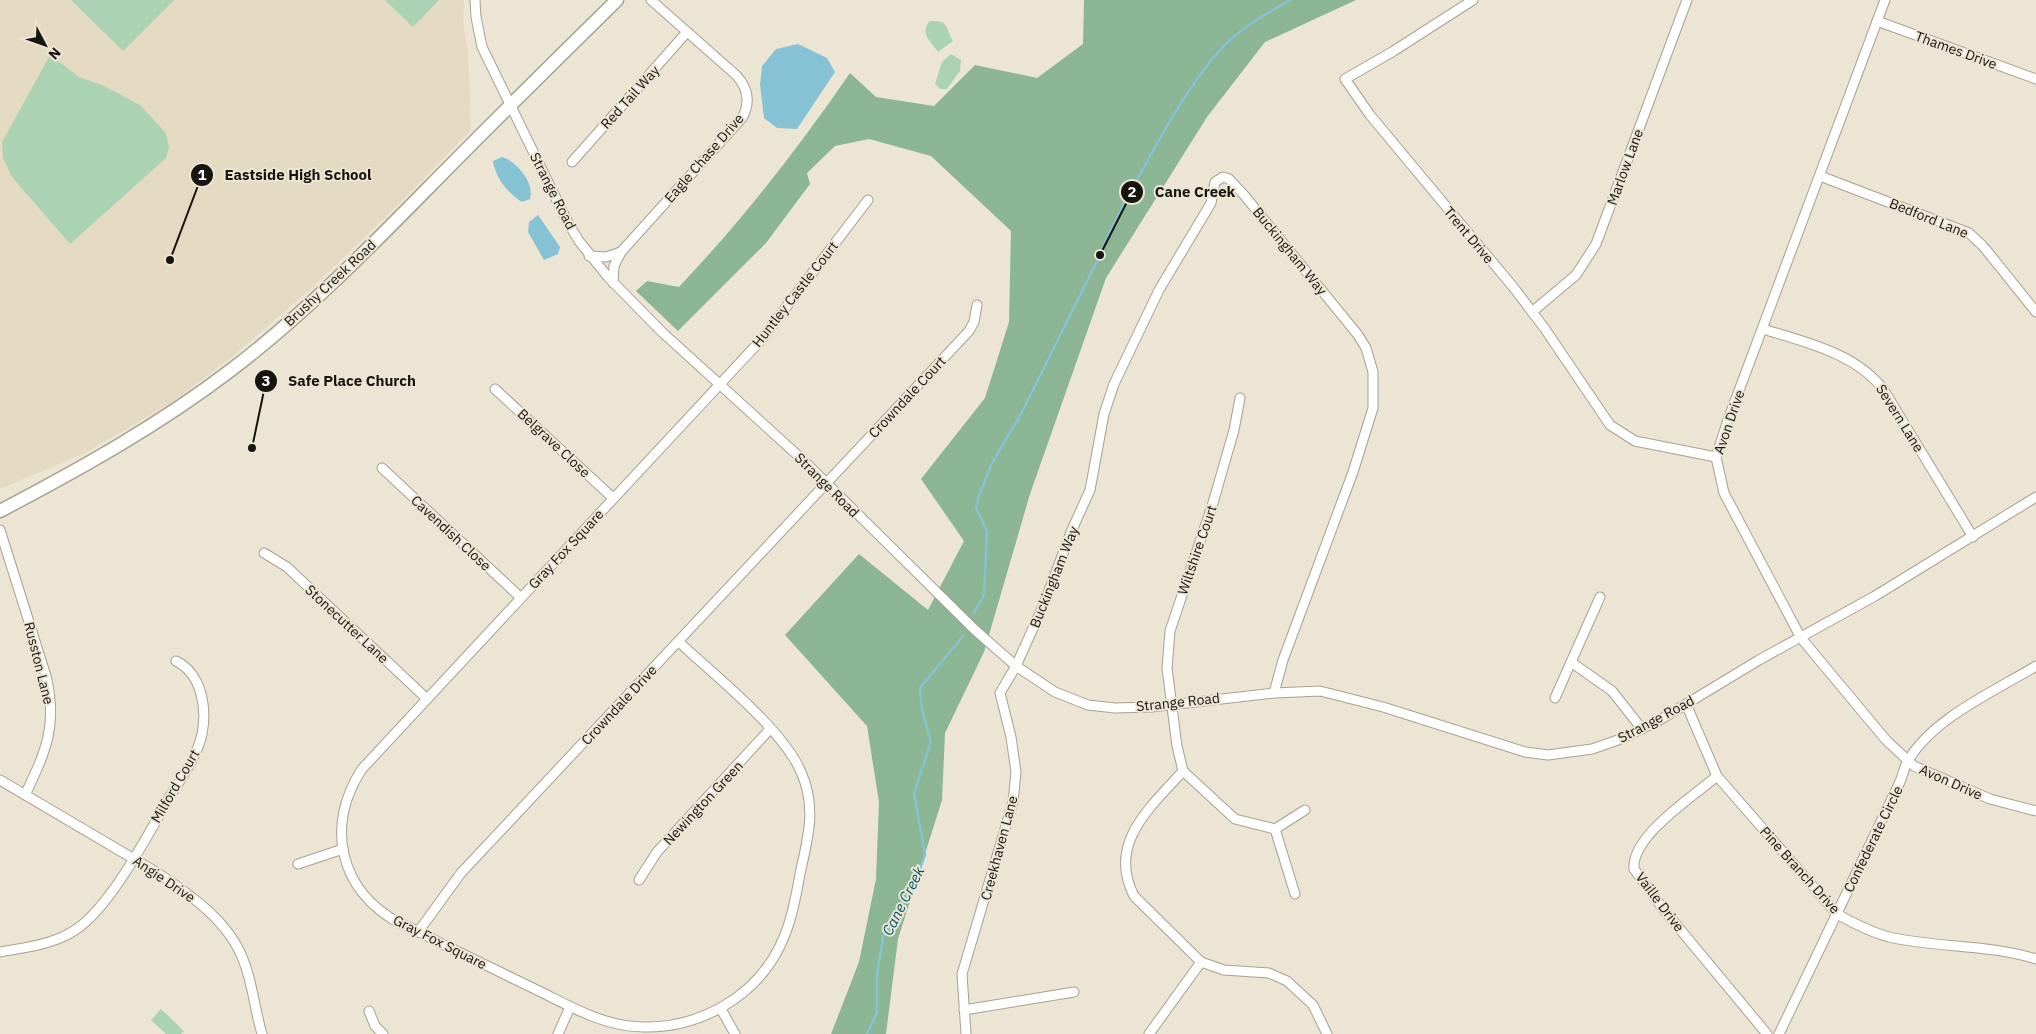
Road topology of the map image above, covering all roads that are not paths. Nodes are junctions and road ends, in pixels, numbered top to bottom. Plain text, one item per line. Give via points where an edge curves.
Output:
1 (475, 0) edge
2 (617, 0) edge
3 (651, 0) edge
4 (1473, 0) edge
5 (1687, 0) edge
6 (1885, 0) edge
7 (1877, 21) junction
8 (687, 32) junction
9 (2036, 79) edge
10 (509, 106) junction
11 (572, 162) dead end
12 (1820, 176) junction
13 (868, 200) dead end
14 (621, 252) junction
15 (589, 256) junction
16 (613, 282) junction
17 (977, 305) dead end
18 (1532, 312) junction
19 (2036, 312) edge
20 (1763, 329) junction
21 (720, 385) junction
22 (495, 389) dead end
23 (1240, 398) dead end
24 (1716, 457) junction
25 (382, 468) dead end
26 (826, 483) junction
27 (2036, 497) edge
28 (613, 498) junction
29 (0, 511) edge
30 (0, 530) edge
31 (1973, 537) junction
32 (264, 553) dead end
33 (520, 597) junction
34 (1600, 597) dead end
35 (1801, 638) junction
36 (679, 642) junction
37 (176, 661) dead end
38 (1571, 662) junction
39 (1016, 666) junction
40 (2036, 666) edge
41 (1274, 693) junction
42 (1555, 698) dead end
43 (427, 699) junction
44 (1172, 704) junction
45 (1686, 704) junction
46 (770, 729) junction
47 (1642, 729) junction
48 (1908, 760) junction
49 (1183, 771) junction
50 (1717, 776) junction
51 (0, 780) edge
52 (25, 795) junction
53 (1305, 810) dead end
54 (2036, 811) edge
55 (1275, 829) junction
56 (343, 849) junction
57 (133, 858) junction
58 (298, 864) dead end
59 (639, 880) dead end
60 (1295, 894) dead end
61 (1836, 914) junction
62 (418, 932) junction
63 (0, 952) edge
64 (2036, 959) edge
65 (1201, 962) junction
66 (1074, 992) dead end
67 (570, 1007) junction
68 (721, 1009) junction
69 (964, 1010) junction
70 (369, 1012) dead end
71 (262, 1034) edge
72 (383, 1034) edge
73 (558, 1034) edge
74 (735, 1034) edge
75 (966, 1034) edge
76 (1149, 1034) edge
77 (1327, 1034) edge
78 (1767, 1034) edge
79 (1779, 1034) edge

1 - 10 street, Strange Road via 479,37
2 - 10 street, Brushy Creek Road
3 - 8 street, Eagle Chase Drive
4 - 18 street, Trent Drive via 1345,79 1370,115
5 - 18 street, Marlow Lane via 1596,244 1576,274
6 - 7 street, Avon Drive
7 - 9 street, Thames Drive
7 - 12 street, Avon Drive
8 - 11 street, Red Tail Way
8 - 14 street, Eagle Chase Drive via 744,84 748,98 746,110
10 - 15 street, Strange Road via 568,223
10 - 29 street, Brushy Creek Road via 361,254 233,369 153,425 72,474
12 - 19 street, Bedford Lane via 1969,233
12 - 20 street, Avon Drive
13 - 21 street, Huntley Castle Court via 761,340
14 - 15 street via 606,257
14 - 16 street, Eagle Chase Drive via 614,266
15 - 16 street, Strange Road
16 - 21 street, Strange Road
17 - 26 street, Crowndale Court via 969,331
18 - 24 street, Trent Drive via 1602,415 1618,432 1644,443
20 - 24 street, Avon Drive
20 - 31 street, Severn Lane via 1822,348 1873,376
21 - 26 street, Strange Road
21 - 28 street, Gray Fox Square
22 - 28 street, Belgrave Close
23 - 44 street, Wiltshire Court via 1213,504 1170,631 1167,660
24 - 35 street, Avon Drive via 1721,484 1731,509
25 - 33 street, Cavendish Close
26 - 36 street, Crowndale Drive
26 - 39 street, Strange Road via 975,630
27 - 31 street, Strange Road
28 - 33 street, Gray Fox Square
30 - 52 street, Russton Lane via 51,700 52,723 48,745
31 - 35 street, Strange Road
32 - 43 street, Stonecutter Lane via 287,567
33 - 43 street, Gray Fox Square
34 - 38 street
35 - 45 street, Strange Road
35 - 48 street, Avon Drive via 1886,740
36 - 46 street, Gray Fox Square
36 - 62 street, Crowndale Drive via 461,873
37 - 57 street, Milford Court via 191,674 202,695 202,736 196,754
38 - 42 street
38 - 47 street via 1612,691
39 - 41 street, Buckingham Way via 1090,490 1104,414 1114,384 1159,290 1211,202 1215,182 1223,177 1244,195 1358,335 1374,372 1374,397 1365,437 1283,660
39 - 44 street, Strange Road via 1055,692 1088,705 1115,708
39 - 69 street, Creekhaven Lane via 1000,693 1016,772 1013,802 962,974
40 - 48 street, Confederate Circle via 1945,721
41 - 44 street, Strange Road
41 - 47 street, Strange Road via 1309,690 1336,693 1537,754 1592,749
43 - 56 street, Gray Fox Square via 380,748 353,784 342,820
44 - 49 street, Wiltshire Court via 1176,746
45 - 47 street, Strange Road
45 - 50 street, Pine Branch Drive
46 - 59 street, Newington Green via 657,852
46 - 68 street, Gray Fox Square via 793,757 806,784 811,811 809,832 792,912 780,946 756,981
48 - 54 street, Avon Drive via 1914,766 1990,799
48 - 61 street, Confederate Circle
49 - 55 street via 1235,819
49 - 65 street via 1137,824 1124,865 1134,896
50 - 61 street, Pine Branch Drive
50 - 78 street, Vaille Drive via 1650,833 1637,850 1634,869
51 - 52 street, Angie Drive
52 - 57 street, Angie Drive
53 - 55 street
55 - 60 street
56 - 58 street
56 - 62 street, Gray Fox Square via 350,875 367,898 393,919
57 - 63 street, Milford Court via 100,907 72,932 49,942
57 - 71 street, Angie Drive via 196,900 236,945 245,965
61 - 64 street, Pine Branch Drive via 1887,936 1984,948
61 - 79 street, Confederate Circle
62 - 67 street, Gray Fox Square
65 - 76 street
65 - 77 street via 1224,970 1269,973 1287,981 1313,1005
66 - 69 street
67 - 68 street, Gray Fox Square via 603,1021 643,1028 681,1024
67 - 73 street
68 - 74 street
69 - 75 street, Creekhaven Lane
70 - 72 street

